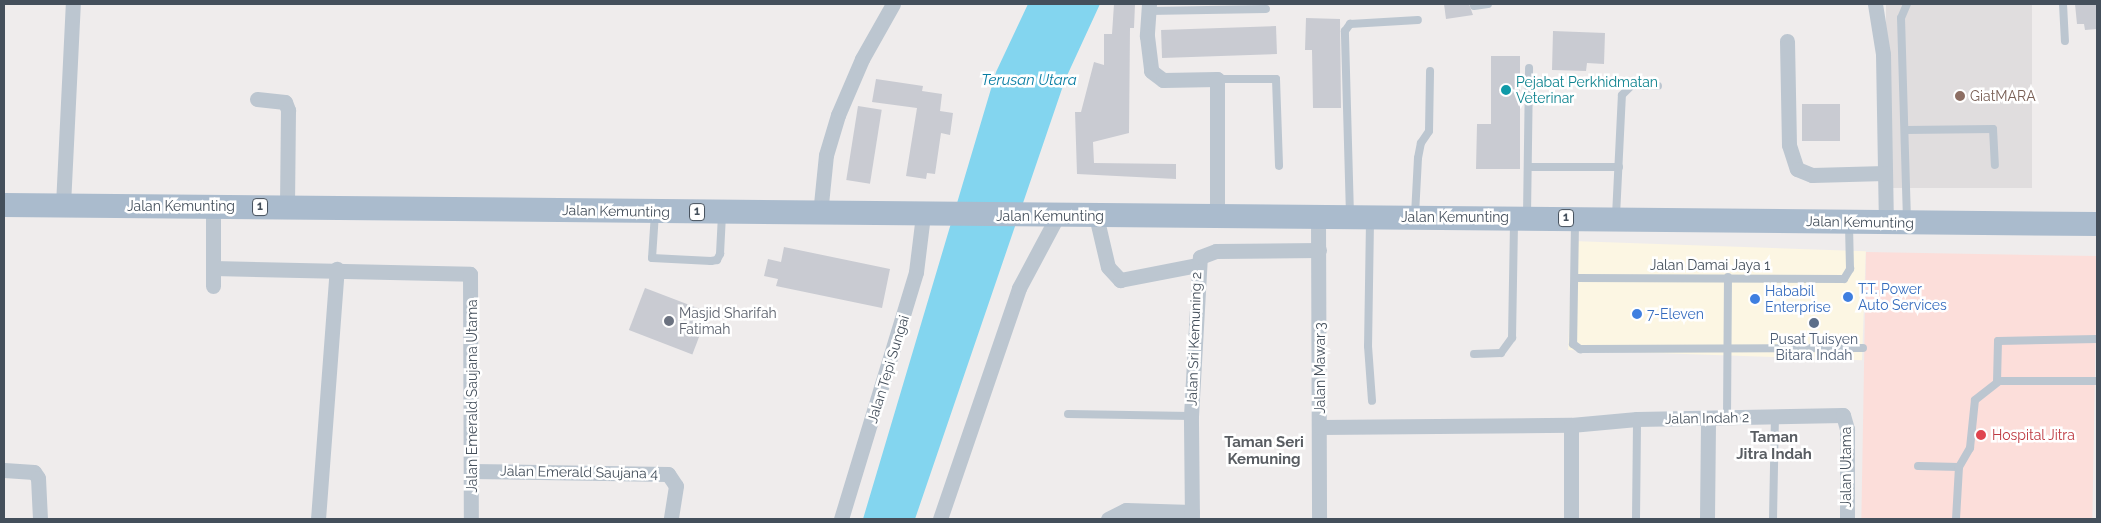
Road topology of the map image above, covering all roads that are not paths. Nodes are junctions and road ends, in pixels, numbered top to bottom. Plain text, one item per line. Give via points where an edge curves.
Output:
1 (73, 4) edge
2 (893, 4) edge
3 (1488, 4) edge
4 (1875, 4) edge
5 (1907, 4) edge
6 (2063, 4) edge
7 (1474, 6) dead end
8 (1149, 7) edge
9 (1266, 9) dead end
10 (1418, 20) dead end
11 (1786, 41) dead end
12 (2065, 41) dead end
13 (1529, 68) dead end
14 (1430, 71) dead end
15 (1216, 79) junction
16 (1658, 86) dead end
17 (257, 99) dead end
18 (1906, 130) junction
19 (1995, 165) dead end
20 (1279, 166) dead end
21 (1528, 167) junction
22 (1619, 167) junction
23 (1885, 173) junction
24 (4, 205) edge
25 (63, 205) junction
26 (213, 207) junction
27 (287, 207) junction
28 (655, 211) junction
29 (722, 212) junction
30 (820, 214) junction
31 (930, 216) junction
32 (1058, 216) junction
33 (1096, 216) junction
34 (1217, 216) junction
35 (1318, 217) junction
36 (1360, 217) junction
37 (1415, 217) junction
38 (1521, 218) junction
39 (1574, 218) junction
40 (1616, 218) junction
41 (1849, 222) junction
42 (1896, 223) junction
43 (2097, 224) edge
44 (1319, 250) junction
45 (1197, 265) junction
46 (213, 268) junction
47 (337, 269) junction
48 (1728, 277) junction
49 (1575, 278) junction
50 (213, 286) dead end
51 (2097, 339) edge
52 (1728, 348) junction
53 (1863, 348) dead end
54 (1474, 354) dead end
55 (2097, 381) edge
56 (1997, 382) junction
57 (1372, 402) dead end
58 (1068, 414) dead end
59 (1843, 415) joint
60 (1191, 416) junction
61 (1775, 417) junction
62 (1708, 418) junction
63 (1727, 418) junction
64 (1637, 419) junction
65 (1571, 425) junction
66 (1320, 427) junction
67 (1918, 466) dead end
68 (1959, 466) junction
69 (4, 470) edge
70 (471, 471) junction
71 (1192, 516) edge
72 (40, 519) edge
73 (318, 519) edge
74 (471, 519) edge
75 (671, 519) edge
76 (841, 519) edge
77 (940, 519) edge
78 (1108, 519) edge
79 (1319, 519) edge
80 (1571, 519) edge
81 (1636, 519) edge
82 (1707, 519) edge
83 (1773, 519) edge
84 (1847, 519) edge
85 (1956, 519) edge

1 - 25 street
2 - 30 street via 862,58 838,115 826,155
3 - 7 lane
4 - 23 street via 1883,54
5 - 18 lane via 1901,18
6 - 12 lane
8 - 9 lane
8 - 15 street via 1148,62 1158,78
10 - 36 lane via 1350,24 1345,31
11 - 23 street via 1790,145 1797,169 1812,175
13 - 21 lane
14 - 37 lane via 1429,131 1421,143 1418,158
15 - 20 lane via 1276,79
15 - 34 street
16 - 22 lane via 1632,85 1622,95
17 - 27 street via 285,102 288,110
18 - 19 lane via 1993,129
18 - 42 lane
21 - 22 lane
21 - 38 lane
22 - 40 lane
23 - 42 street
24 - 25 main road, Jalan Kemunting / 1
25 - 26 main road, Jalan Kemunting / 1
26 - 27 main road, Jalan Kemunting / 1
26 - 46 street
27 - 28 main road, Jalan Kemunting / 1
28 - 29 main road, Jalan Kemunting / 1
28 - 29 lane via 652,258 692,261 717,260
29 - 30 main road, Jalan Kemunting / 1
30 - 31 main road, Jalan Kemunting / 1
31 - 32 main road, Jalan Kemunting / 1
31 - 76 street, Jalan Tepi Sungai via 914,280
32 - 33 main road, Jalan Kemunting / 1
32 - 77 street via 1019,288
33 - 34 main road, Jalan Kemunting / 1
33 - 45 street via 1108,267 1120,280
34 - 35 main road, Jalan Kemunting / 1
35 - 36 main road, Jalan Kemunting / 1
35 - 44 street, Jalan Mawar 3
36 - 37 main road, Jalan Kemunting / 1
36 - 57 lane
37 - 38 main road, Jalan Kemunting / 1
38 - 39 main road, Jalan Kemunting / 1
38 - 54 lane via 1512,338 1501,353
39 - 40 main road, Jalan Kemunting / 1
39 - 49 lane
40 - 41 main road, Jalan Kemunting / 1
41 - 42 main road, Jalan Kemunting / 1
41 - 48 lane, Jalan Damai Jaya 1 via 1850,269 1844,279
42 - 43 main road, Jalan Kemunting / 1
44 - 45 street, Jalan Sri Kemuning 2 via 1206,252
44 - 66 street, Jalan Mawar 3
45 - 60 street, Jalan Sri Kemuning 2
46 - 47 street
46 - 50 street
47 - 70 street, Jalan Emerald Saujana Utama via 470,274
47 - 73 street
48 - 49 lane, Jalan Damai Jaya 1
48 - 52 lane
49 - 52 lane via 1573,344 1580,349
51 - 56 lane via 1998,341
52 - 53 lane
52 - 63 lane
55 - 56 lane
56 - 68 lane via 1971,405 1970,448
58 - 60 lane
59 - 61 street, Jalan Indah 2
59 - 84 street, Jalan Utama via 1847,429
60 - 71 street, Jalan Sri Kemuning 2
61 - 63 street, Jalan Indah 2
61 - 83 lane
62 - 63 street, Jalan Indah 2
62 - 64 street, Jalan Indah 2
62 - 82 street
64 - 65 street, Jalan Indah 2
64 - 81 lane
65 - 66 street, Jalan Indah 2
65 - 80 street
66 - 79 street, Jalan Mawar 3
67 - 68 lane
68 - 85 lane
69 - 72 street via 34,472 38,478
70 - 74 street, Jalan Emerald Saujana Utama
70 - 75 street, Jalan Emerald Saujana 4 via 668,474 676,486
71 - 78 street, Jalan Sri Kemuning 2 via 1126,510

